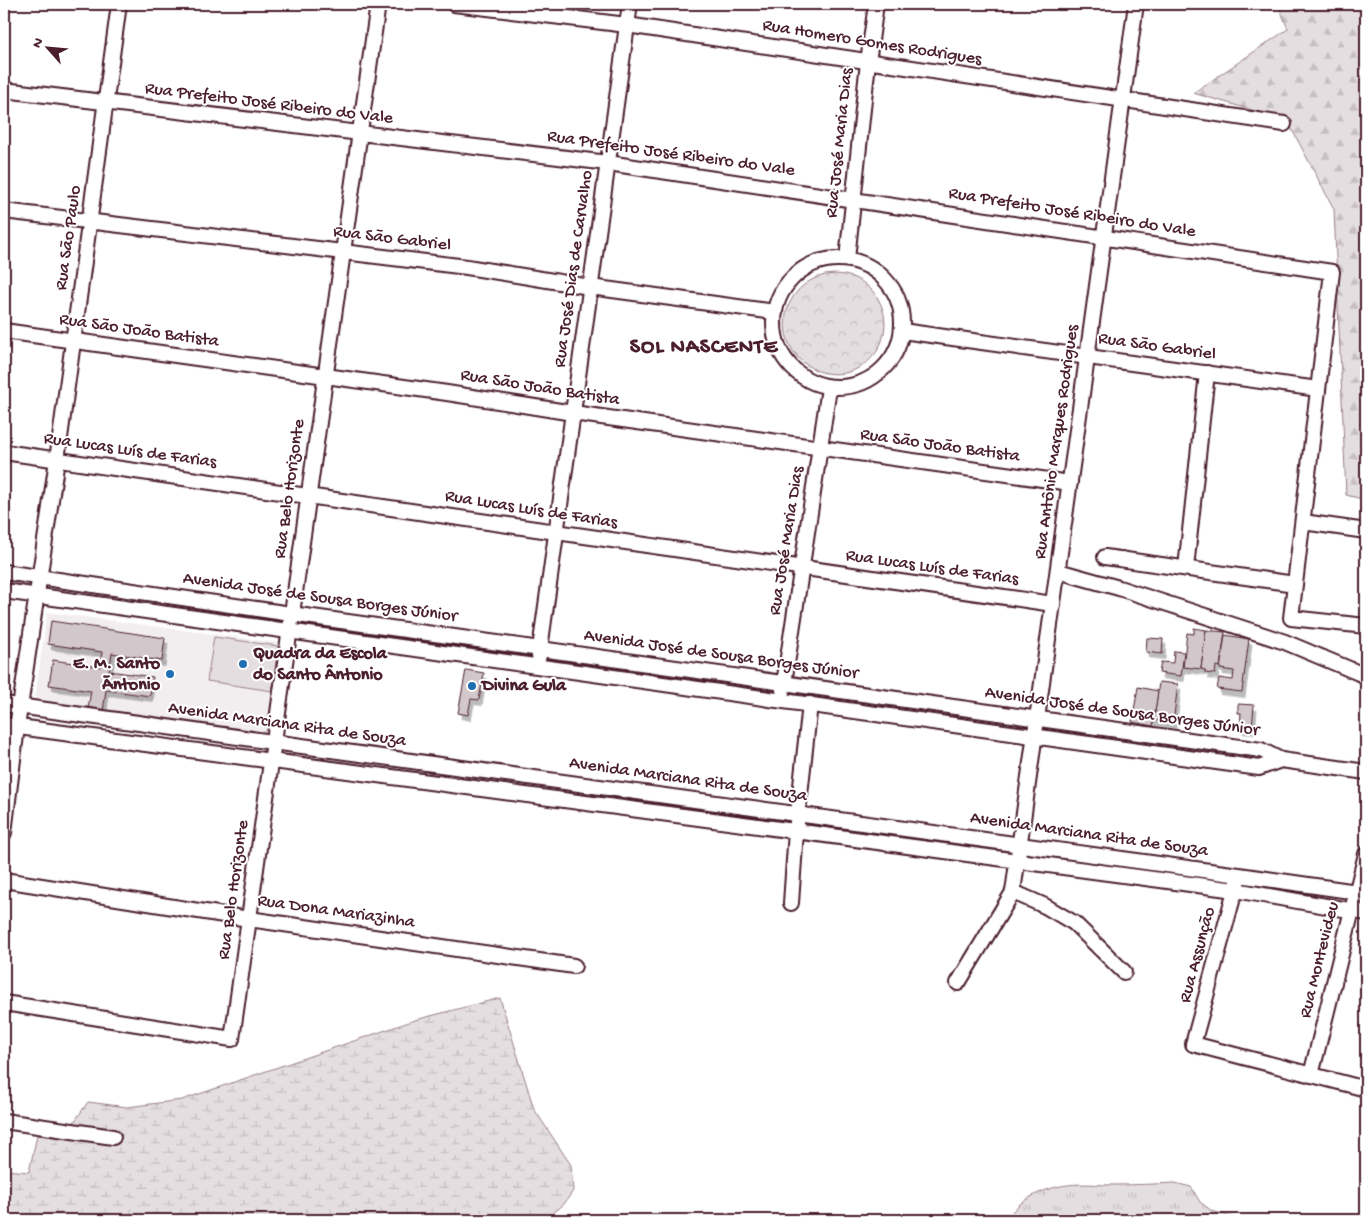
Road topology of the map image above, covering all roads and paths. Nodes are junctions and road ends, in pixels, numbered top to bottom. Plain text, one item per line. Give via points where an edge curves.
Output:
1 (120, 4) edge
2 (378, 4) edge
3 (454, 4) edge
4 (630, 4) edge
5 (876, 4) edge
6 (1136, 4) edge
7 (627, 25) junction
8 (868, 62) junction
9 (4, 90) edge
10 (1124, 100) junction
11 (106, 103) junction
12 (1284, 124) dead end
13 (359, 134) junction
14 (608, 163) junction
15 (853, 199) junction
16 (4, 211) edge
17 (90, 221) junction
18 (1104, 237) junction
19 (342, 252) junction
20 (847, 259) junction
21 (590, 287) junction
22 (775, 312) junction
23 (902, 330) junction
24 (4, 331) edge
25 (73, 341) junction
26 (1088, 357) junction
27 (1207, 373) junction
28 (325, 376) junction
29 (829, 388) junction
30 (1318, 389) junction
31 (573, 414) junction
32 (820, 448) junction
33 (4, 452) edge
34 (57, 460) junction
35 (1070, 483) junction
36 (308, 495) junction
37 (1303, 522) junction
38 (1366, 531) edge
39 (556, 533) junction
40 (1105, 557) dead end
41 (802, 568) junction
42 (1186, 568) junction
43 (1058, 571) junction
44 (4, 572) edge
45 (39, 576) junction
46 (1296, 584) junction
47 (4, 591) edge
48 (36, 596) junction
49 (1053, 604) junction
50 (292, 614) junction
51 (1366, 626) edge
52 (289, 632) junction
53 (540, 648) junction
54 (537, 666) junction
55 (1366, 676) edge
56 (784, 683) junction
57 (782, 701) junction
58 (4, 704) edge
59 (810, 704) junction
60 (21, 706) junction
61 (1037, 718) junction
62 (10, 726) edge
63 (191, 730) junction
64 (1035, 737) junction
65 (274, 742) junction
66 (190, 750) junction
67 (1281, 760) junction
68 (271, 761) junction
69 (1366, 772) edge
70 (798, 814) junction
71 (796, 831) junction
72 (4, 833) edge
73 (1020, 845) junction
74 (1366, 854) edge
75 (1018, 860) junction
76 (1239, 875) junction
77 (4, 880) edge
78 (1235, 890) junction
79 (1013, 892) junction
80 (1362, 893) edge
81 (791, 903) dead end
82 (1359, 911) edge
83 (249, 919) junction
84 (574, 966) dead end
85 (1124, 972) dead end
86 (958, 983) dead end
87 (4, 1003) edge
88 (1310, 1074) junction
89 (1366, 1089) edge
90 (4, 1121) edge
91 (113, 1137) dead end

1 - 11 street, Rua São Paulo
2 - 13 street, Rua Belo Horizonte
3 - 7 street, Rua Homero Gomes Rodrigues
4 - 7 street, Rua José Dias de Carvalho
5 - 8 street, Rua José Maria Dias
6 - 10 street, Rua Antônio Marques Rodrigues
7 - 8 street, Rua Homero Gomes Rodrigues
7 - 14 street, Rua José Dias de Carvalho
8 - 10 street, Rua Homero Gomes Rodrigues
8 - 15 street, Rua José Maria Dias
9 - 11 street, Rua Prefeito José Ribeiro do Vale
10 - 12 street, Rua Homero Gomes Rodrigues
10 - 18 street, Rua Antônio Marques Rodrigues
11 - 13 street, Rua Prefeito José Ribeiro do Vale
11 - 17 street, Rua São Paulo
13 - 14 street, Rua Prefeito José Ribeiro do Vale
13 - 19 street, Rua Belo Horizonte
14 - 15 street, Rua Prefeito José Ribeiro do Vale
14 - 21 street, Rua José Dias de Carvalho
15 - 18 street, Rua Prefeito José Ribeiro do Vale
15 - 20 street, Rua José Maria Dias
16 - 17 street, Rua São Gabriel
17 - 19 street, Rua São Gabriel
17 - 25 street, Rua São Paulo
18 - 26 street, Rua Antônio Marques Rodrigues
18 - 30 street, Rua Prefeito José Ribeiro do Vale via 1332,272
19 - 21 street, Rua São Gabriel via 467,267
19 - 28 street, Rua Belo Horizonte
20 - 22 street via 827,260 808,266 792,278 781,294
20 - 23 street via 871,268 895,292 902,310
21 - 22 street, Rua São Gabriel
21 - 31 street, Rua José Dias de Carvalho
22 - 29 street via 774,333 781,353 793,370 810,382
23 - 26 street, Rua São Gabriel
23 - 29 street via 897,350 885,368 869,380 850,387
24 - 25 street, Rua São João Batista
25 - 28 street, Rua São João Batista
25 - 34 street, Rua São Paulo
26 - 27 street, Rua São Gabriel
26 - 35 street, Rua Antônio Marques Rodrigues
27 - 30 street, Rua São Gabriel
27 - 42 street
28 - 31 street, Rua São João Batista
28 - 36 street, Rua Belo Horizonte
29 - 32 street, Rua José Maria Dias
30 - 37 street
31 - 32 street, Rua São João Batista
31 - 39 street, Rua José Dias de Carvalho
32 - 35 street, Rua São João Batista
32 - 41 street, Rua José Maria Dias
33 - 34 street, Rua Lucas Luís de Farias
34 - 36 street, Rua Lucas Luís de Farias
34 - 45 street, Rua São Paulo
35 - 43 street, Rua Antônio Marques Rodrigues
36 - 39 street, Rua Lucas Luís de Farias
36 - 50 street, Rua Belo Horizonte
37 - 38 street
37 - 46 street
39 - 41 street, Rua Lucas Luís de Farias
39 - 53 street, Rua José Dias de Carvalho
40 - 42 street
41 - 49 street, Rua Lucas Luís de Farias
41 - 56 street, Rua José Maria Dias
42 - 46 street
43 - 49 street, Rua Antônio Marques Rodrigues
43 - 55 street via 1285,642
44 - 45 street, Avenida José de Sousa Borges Júnior
45 - 48 street, Rua São Paulo
45 - 50 street, Avenida José de Sousa Borges Júnior
46 - 51 street via 1291,618
47 - 48 street, Avenida José de Sousa Borges Júnior
48 - 52 street, Avenida José de Sousa Borges Júnior
48 - 60 street, Rua São Paulo
49 - 61 street, Rua Antônio Marques Rodrigues
50 - 52 street, Rua Belo Horizonte
50 - 53 street, Avenida José de Sousa Borges Júnior
52 - 54 street, Avenida José de Sousa Borges Júnior
52 - 65 street, Rua Belo Horizonte
53 - 54 street, Rua José Dias de Carvalho
53 - 56 street, Avenida José de Sousa Borges Júnior
54 - 57 street, Avenida José de Sousa Borges Júnior
56 - 57 street, Rua José Maria Dias
56 - 61 street, Avenida José de Sousa Borges Júnior
57 - 59 street, Avenida José de Sousa Borges Júnior
58 - 60 street, Avenida Marciana Rita de Souza
59 - 64 street, Avenida José de Sousa Borges Júnior
59 - 70 street
60 - 62 street, Rua São Paulo
60 - 63 street, Avenida Marciana Rita de Souza
61 - 64 street, Rua Antônio Marques Rodrigues
61 - 67 street, Avenida José de Sousa Borges Júnior via 1261,750
62 - 66 street, Avenida Marciana Rita de Souza
62 - 72 street, Rua São Paulo
63 - 65 street, Avenida Marciana Rita de Souza
63 - 66 street
64 - 67 street, Avenida José de Sousa Borges Júnior via 1259,768
64 - 73 street, Rua Antônio Marques Rodrigues
65 - 68 street, Rua Belo Horizonte
65 - 70 street, Avenida Marciana Rita de Souza
66 - 68 street, Avenida Marciana Rita de Souza
67 - 69 street
68 - 71 street, Avenida Marciana Rita de Souza
68 - 83 street, Rua Belo Horizonte
70 - 71 street
70 - 73 street, Avenida Marciana Rita de Souza
71 - 75 street, Avenida Marciana Rita de Souza
71 - 81 street
73 - 75 street, Rua Antônio Marques Rodrigues
73 - 76 street, Avenida Marciana Rita de Souza
74 - 80 street, Rua Montevideu
75 - 78 street, Avenida Marciana Rita de Souza
75 - 79 street, Rua Antônio Marques Rodrigues
76 - 78 street, Rua Assunção
76 - 80 street, Avenida Marciana Rita de Souza
77 - 83 street, Rua Dona Mariazinha
78 - 82 street, Avenida Marciana Rita de Souza
78 - 88 street, Rua Assunção via 1193,1044
79 - 85 street via 1074,923
79 - 86 street, Rua Antônio Marques Rodrigues
80 - 82 street, Rua Montevideu
82 - 88 street, Rua Montevideu
83 - 84 street, Rua Dona Mariazinha
83 - 87 street, Rua Belo Horizonte via 232,1039
88 - 89 street
90 - 91 street

